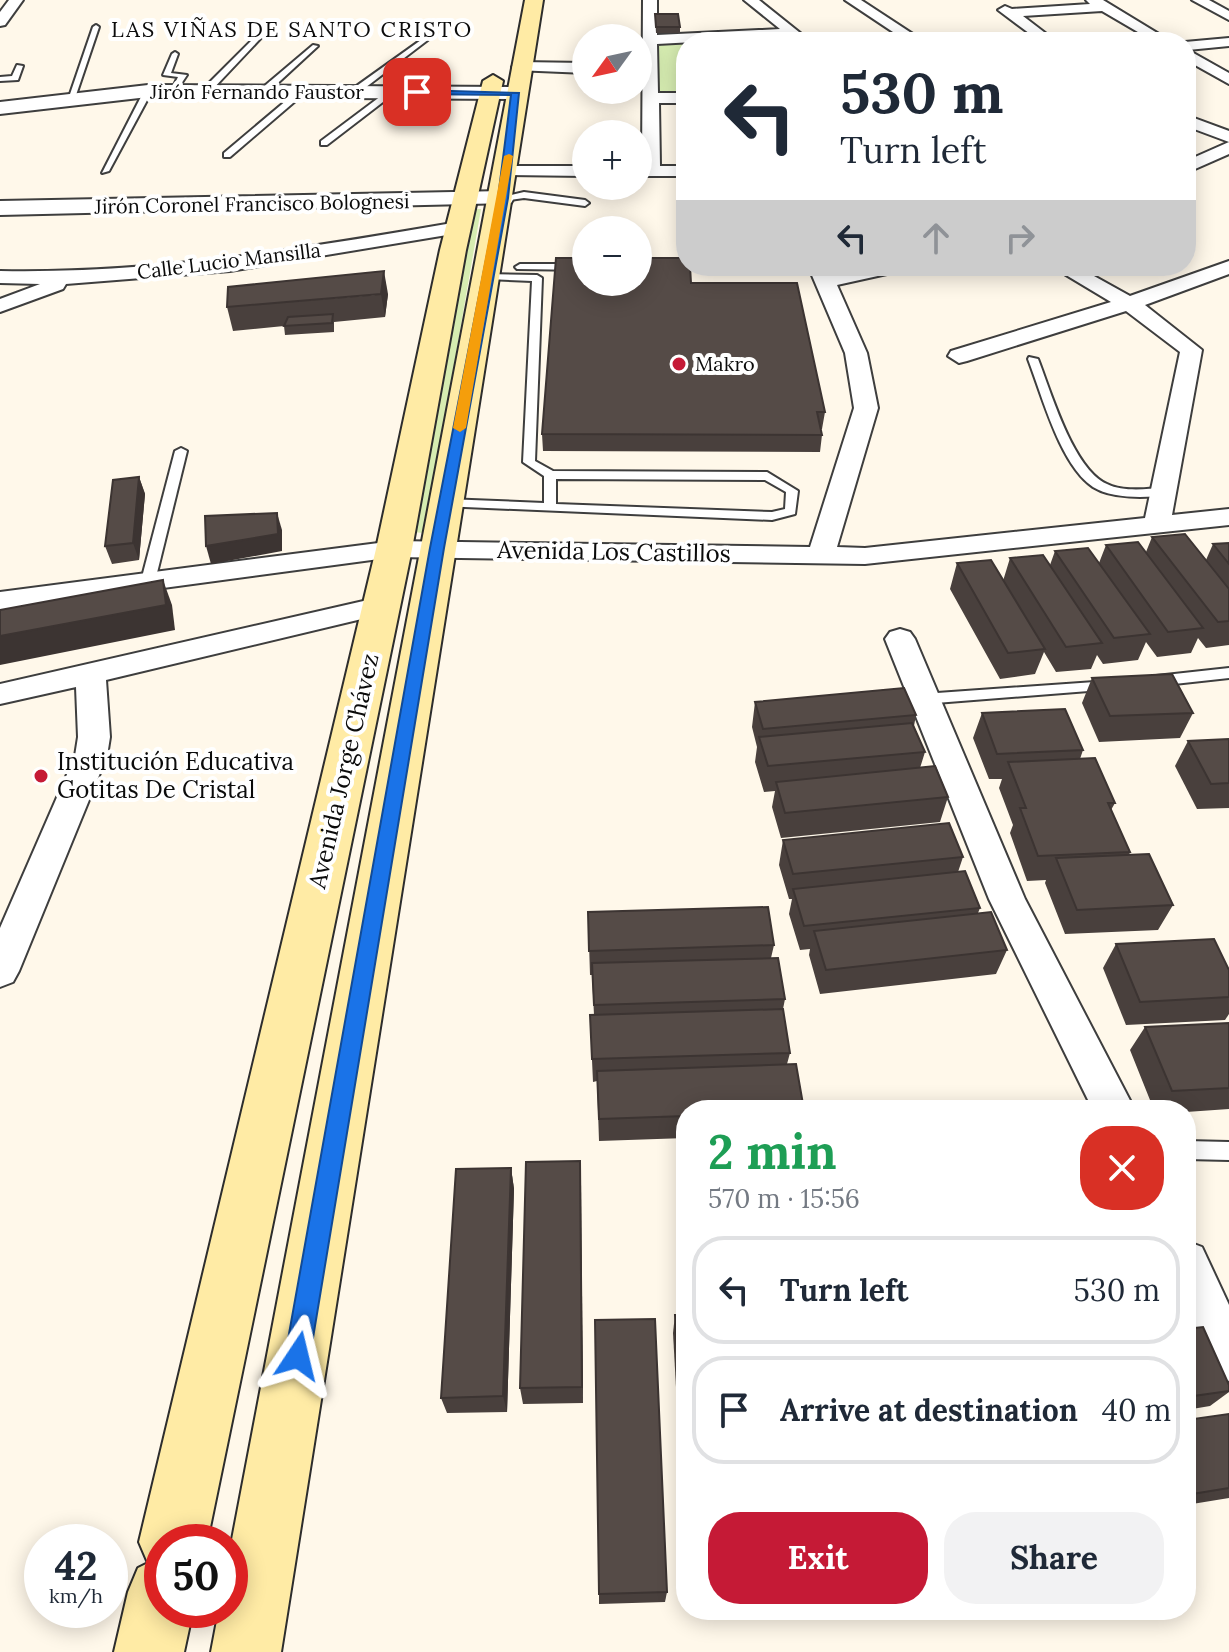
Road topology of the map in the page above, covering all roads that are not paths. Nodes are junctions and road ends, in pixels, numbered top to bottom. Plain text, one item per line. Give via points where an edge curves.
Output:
1 (16, 0) edge
2 (511, 0) edge
3 (534, 0) edge
4 (650, 0) edge
5 (751, 0) edge
6 (852, 0) edge
7 (991, 0) edge
8 (1129, 0) edge
9 (1199, 0) edge
10 (1098, 3) edge
11 (1010, 13) junction
12 (1229, 16) edge
13 (0, 22) edge
14 (272, 23) dead end
15 (650, 24) edge
16 (96, 27) dead end
17 (791, 32) edge
18 (902, 32) edge
19 (1036, 32) edge
20 (1148, 32) edge
21 (430, 36) dead end
22 (652, 40) edge
23 (676, 40) edge
24 (1229, 42) edge
25 (1196, 45) edge
26 (315, 46) dead end
27 (175, 54) dead end
28 (1196, 60) edge
29 (19, 66) dead end
30 (572, 71) edge
31 (0, 79) edge
32 (1229, 79) edge
33 (509, 84) junction
34 (207, 90) junction
35 (148, 91) junction
36 (175, 91) junction
37 (264, 91) junction
38 (296, 91) junction
39 (354, 92) junction
40 (392, 92) junction
41 (71, 98) junction
42 (652, 98) edge
43 (676, 98) edge
44 (0, 108) edge
45 (1196, 124) edge
46 (239, 135) dead end
47 (1229, 137) edge
48 (324, 143) dead end
49 (1229, 147) edge
50 (227, 155) dead end
51 (1196, 163) edge
52 (105, 171) dead end
53 (652, 171) edge
54 (676, 171) edge
55 (572, 175) edge
56 (483, 199) junction
57 (585, 203) dead end
58 (0, 208) edge
59 (1229, 267) edge
60 (572, 268) edge
61 (489, 272) junction
62 (823, 276) edge
63 (1080, 276) edge
64 (0, 277) edge
65 (67, 280) junction
66 (1130, 303) junction
67 (0, 306) edge
68 (959, 356) dead end
69 (1033, 359) dead end
70 (181, 451) dead end
71 (550, 475) junction
72 (1163, 492) junction
73 (446, 503) junction
74 (550, 507) junction
75 (1229, 517) edge
76 (1157, 525) junction
77 (416, 549) junction
78 (820, 557) junction
79 (148, 581) junction
80 (0, 601) edge
81 (381, 606) junction
82 (900, 639) dead end
83 (90, 673) junction
84 (1229, 673) edge
85 (0, 694) edge
86 (923, 699) junction
87 (15, 898) edge
88 (0, 971) edge
89 (1109, 1100) edge
90 (1196, 1150) edge
91 (1229, 1151) edge
92 (1196, 1285) edge
93 (1229, 1357) edge
94 (177, 1524) edge
95 (154, 1628) edge
96 (149, 1652) edge
97 (246, 1652) edge

1 - 13 street
2 - 33 main road, Avenida Jorge Chávez
3 - 33 main road, Avenida Jorge Chávez
4 - 15 street
5 - 17 street
6 - 18 street
7 - 11 street
8 - 10 street
9 - 12 street
10 - 11 street
10 - 20 street
11 - 19 street
14 - 34 lane
16 - 41 lane
21 - 39 lane
22 - 23 street
24 - 25 street
26 - 37 lane
27 - 36 lane via 167,75 183,75
28 - 32 street
29 - 31 lane via 15,78
30 - 33 street
33 - 40 street, Jirón Fernando Faustor
33 - 56 main road, Avenida Jorge Chávez
34 - 36 street, Jirón Fernando Faustor
34 - 37 street, Jirón Fernando Faustor
35 - 36 street, Jirón Fernando Faustor
35 - 41 street, Jirón Fernando Faustor
35 - 52 lane
37 - 38 street, Jirón Fernando Faustor
38 - 39 street, Jirón Fernando Faustor
38 - 46 lane
38 - 50 lane
39 - 40 street, Jirón Fernando Faustor
40 - 48 lane
41 - 44 street, Jirón Fernando Faustor
42 - 43 street
45 - 47 street
49 - 51 street
53 - 54 street
55 - 56 street, Calle Lucio Mansilla
56 - 57 lane via 524,195
56 - 58 street, Jirón Coronel Francisco Bolognesi
56 - 61 main road, Avenida Jorge Chávez
56 - 65 street, Calle Lucio Mansilla via 238,262
56 - 77 main road, Avenida Jorge Chávez
59 - 66 street
60 - 61 lane
61 - 71 lane via 537,278 529,462
61 - 73 main road, Avenida Jorge Chávez
62 - 78 street via 859,362 866,408
63 - 66 street
64 - 65 street, Calle Lucio Mansilla
65 - 67 street
66 - 68 street
66 - 72 street via 1191,350
69 - 72 lane via 1088,477 1118,491
70 - 79 lane
71 - 74 lane
71 - 74 lane via 767,476 792,491 791,511 772,516
72 - 76 street
73 - 74 lane
73 - 77 main road, Avenida Jorge Chávez
75 - 76 street, Avenida Los Castillos
76 - 78 street, Avenida Los Castillos
77 - 78 street, Avenida Los Castillos
77 - 79 street, Avenida Los Castillos
77 - 81 main road, Avenida Jorge Chávez
77 - 97 main road, Avenida Jorge Chávez
79 - 80 street, Avenida Los Castillos
81 - 83 street
81 - 94 main road, Avenida Jorge Chávez
82 - 86 street
83 - 85 street
83 - 87 street via 91,756
84 - 86 lane via 1088,689
86 - 89 street via 1007,899
87 - 88 street
90 - 91 lane
92 - 93 street
95 - 96 main road

